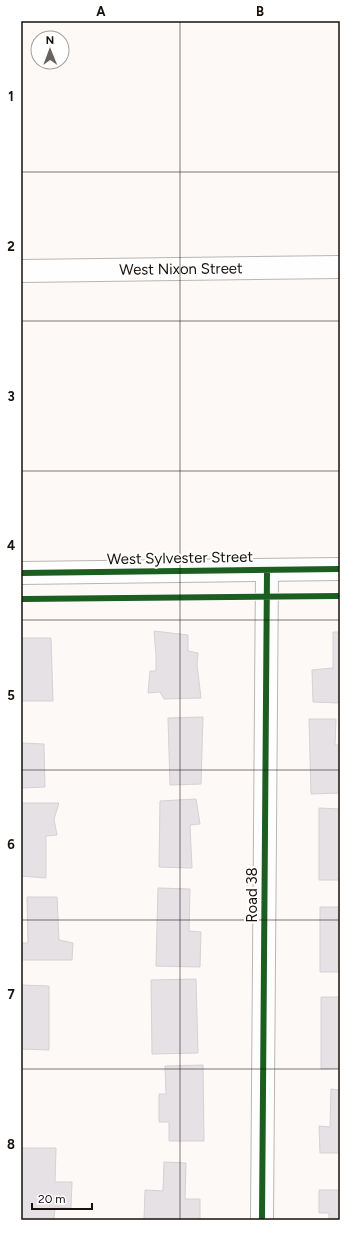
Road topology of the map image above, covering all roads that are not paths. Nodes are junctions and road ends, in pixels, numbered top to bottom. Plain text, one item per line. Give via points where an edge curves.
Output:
1 (340, 267) edge
2 (21, 271) edge
3 (340, 569) edge
4 (267, 570) junction
5 (21, 573) edge
6 (262, 1220) edge

1 - 2 street, West Nixon Street
3 - 4 street, West Sylvester Street
4 - 5 street, West Sylvester Street
4 - 6 street, Road 38

